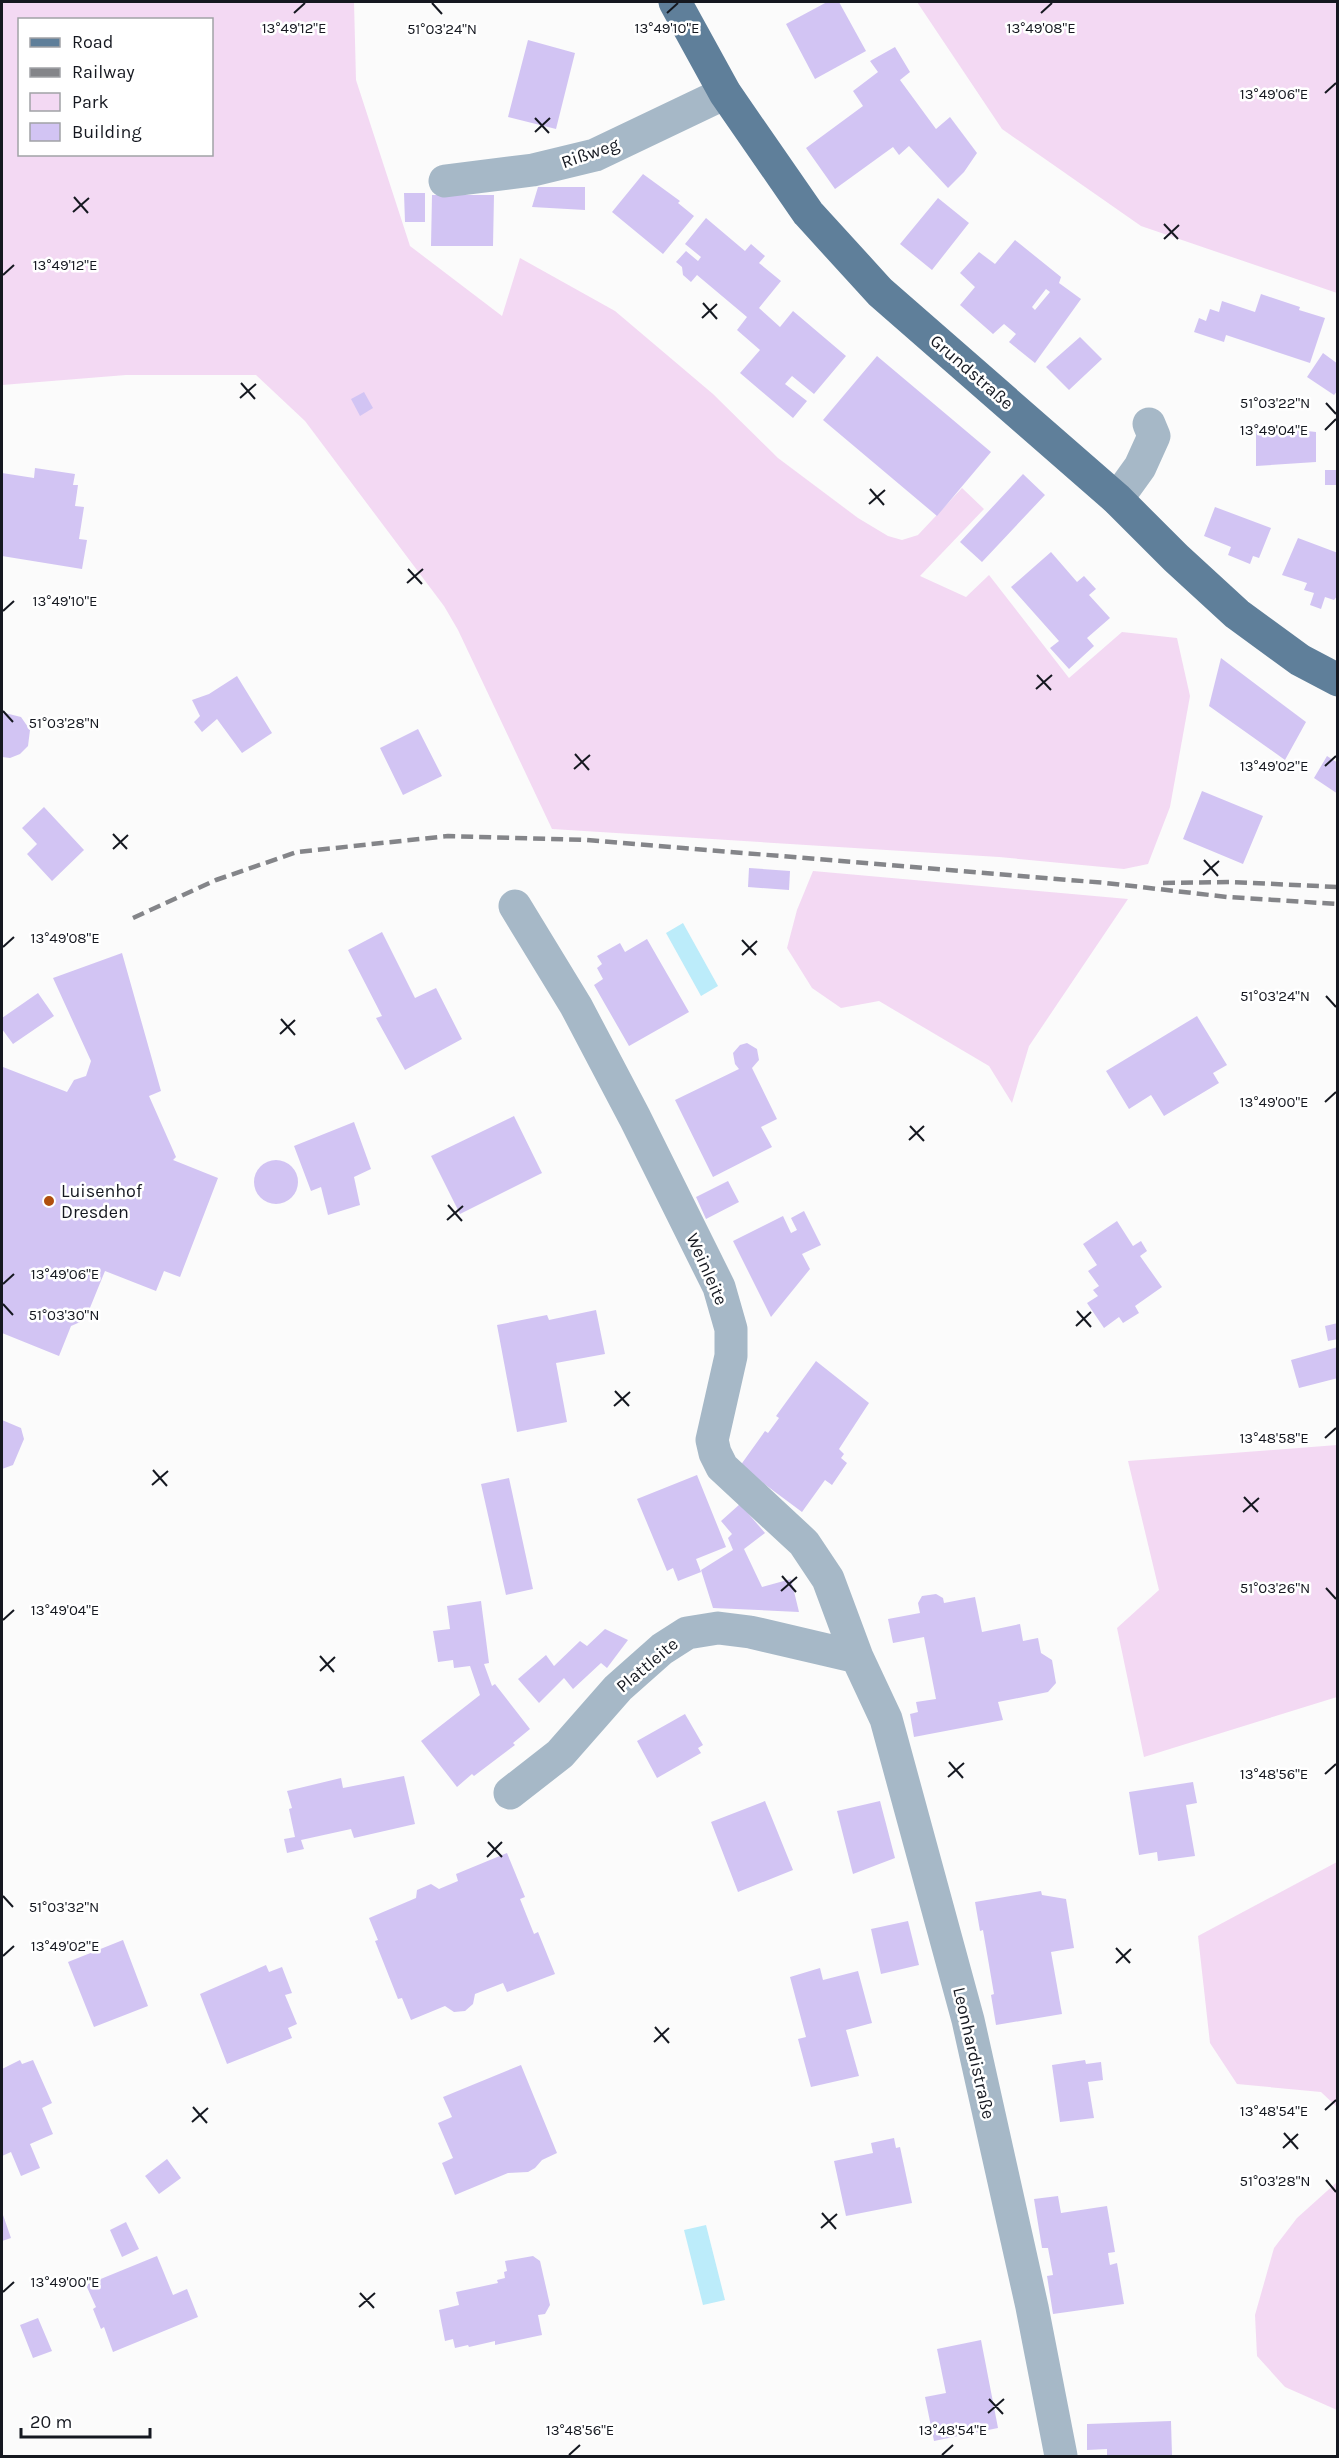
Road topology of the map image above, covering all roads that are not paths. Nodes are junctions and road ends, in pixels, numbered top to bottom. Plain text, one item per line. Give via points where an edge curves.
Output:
1 (675, 2) edge
2 (725, 93) junction
3 (445, 181) dead end
4 (1149, 424) dead end
5 (1117, 499) junction
6 (1338, 680) edge
7 (515, 906) dead end
8 (857, 1658) junction
9 (510, 1793) dead end
10 (1061, 2457) edge

1 - 2 main road, Grundstraße
2 - 3 street, Rißweg via 595,155 533,170
2 - 5 main road, Grundstraße via 808,213 880,292
4 - 5 street via 1154,436 1140,468
5 - 6 main road, Grundstraße via 1237,614 1300,660
7 - 8 street, Weinleite via 576,1006 719,1287 731,1329 731,1356 712,1440 715,1453 722,1467 804,1543 828,1579
8 - 9 street, Plattleite via 750,1632 718,1628 687,1633 662,1649 618,1688 560,1754
8 - 10 street, Leonhardistraße via 886,1719 968,2020

